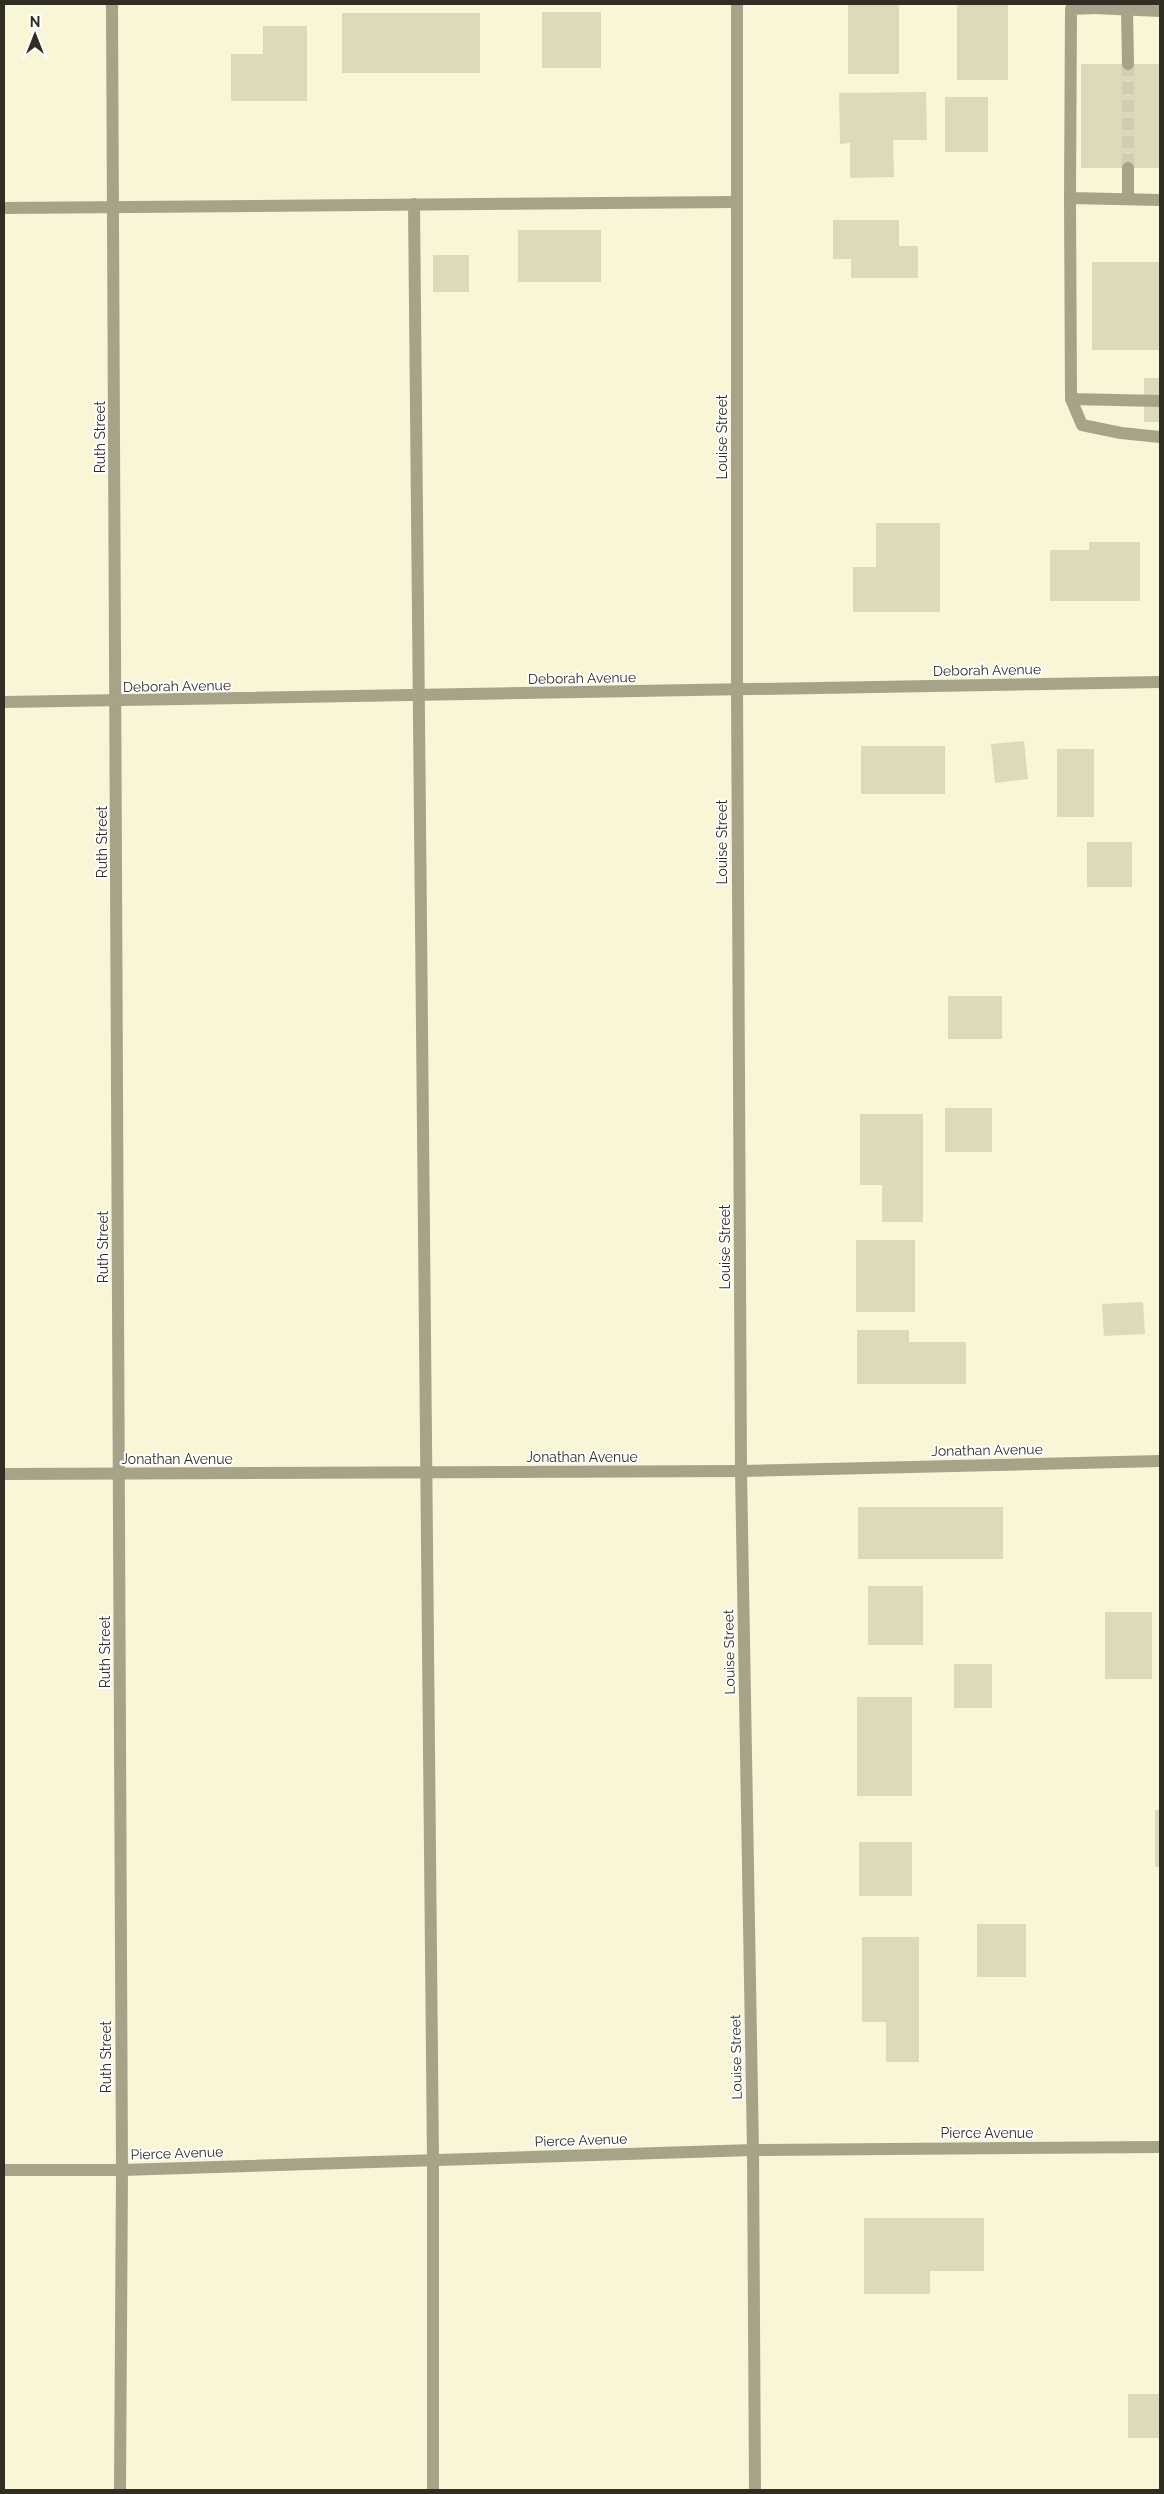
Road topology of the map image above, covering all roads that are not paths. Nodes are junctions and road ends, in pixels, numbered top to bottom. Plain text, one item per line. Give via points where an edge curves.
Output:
1 (112, 4) edge
2 (737, 4) edge
3 (1094, 6) edge
4 (1128, 10) junction
5 (1160, 11) edge
6 (1128, 64) tunnel mouth
7 (1128, 168) tunnel mouth
8 (1070, 198) junction
9 (1128, 199) junction
10 (1160, 200) edge
11 (737, 202) junction
12 (414, 204) junction
13 (113, 207) junction
14 (4, 208) edge
15 (1071, 399) junction
16 (1160, 401) edge
17 (1160, 437) edge
18 (1160, 682) edge
19 (737, 690) junction
20 (419, 696) junction
21 (4, 702) edge
22 (116, 702) junction
23 (1160, 1460) edge
24 (741, 1471) junction
25 (426, 1473) junction
26 (4, 1474) edge
27 (119, 1474) junction
28 (1160, 2147) edge
29 (753, 2150) junction
30 (433, 2160) junction
31 (4, 2170) edge
32 (122, 2170) junction
33 (120, 2490) edge
34 (433, 2490) edge
35 (755, 2490) edge

1 - 13 street, Ruth Street
2 - 11 street, Louise Street
3 - 4 street
3 - 8 street via 1071,9
4 - 5 street
4 - 6 street
7 - 9 street
8 - 9 street
8 - 15 street
9 - 10 street
11 - 12 street
11 - 19 street, Louise Street
12 - 13 street
12 - 20 street
13 - 14 street
13 - 22 street, Ruth Street
15 - 16 street
15 - 17 street via 1082,425
18 - 19 street, Deborah Avenue
19 - 20 street, Deborah Avenue
19 - 24 street, Louise Street
20 - 22 street, Deborah Avenue
20 - 25 street
21 - 22 street, Deborah Avenue
22 - 27 street, Ruth Street
23 - 24 street, Jonathan Avenue
24 - 25 street, Jonathan Avenue
24 - 29 street, Louise Street
25 - 27 street, Jonathan Avenue
25 - 30 street
26 - 27 street, Jonathan Avenue
27 - 32 street, Ruth Street
28 - 29 street, Pierce Avenue
29 - 30 street, Pierce Avenue
29 - 35 street, Louise Street
30 - 32 street, Pierce Avenue
30 - 34 street
31 - 32 street, Pierce Avenue
32 - 33 street, Ruth Street

